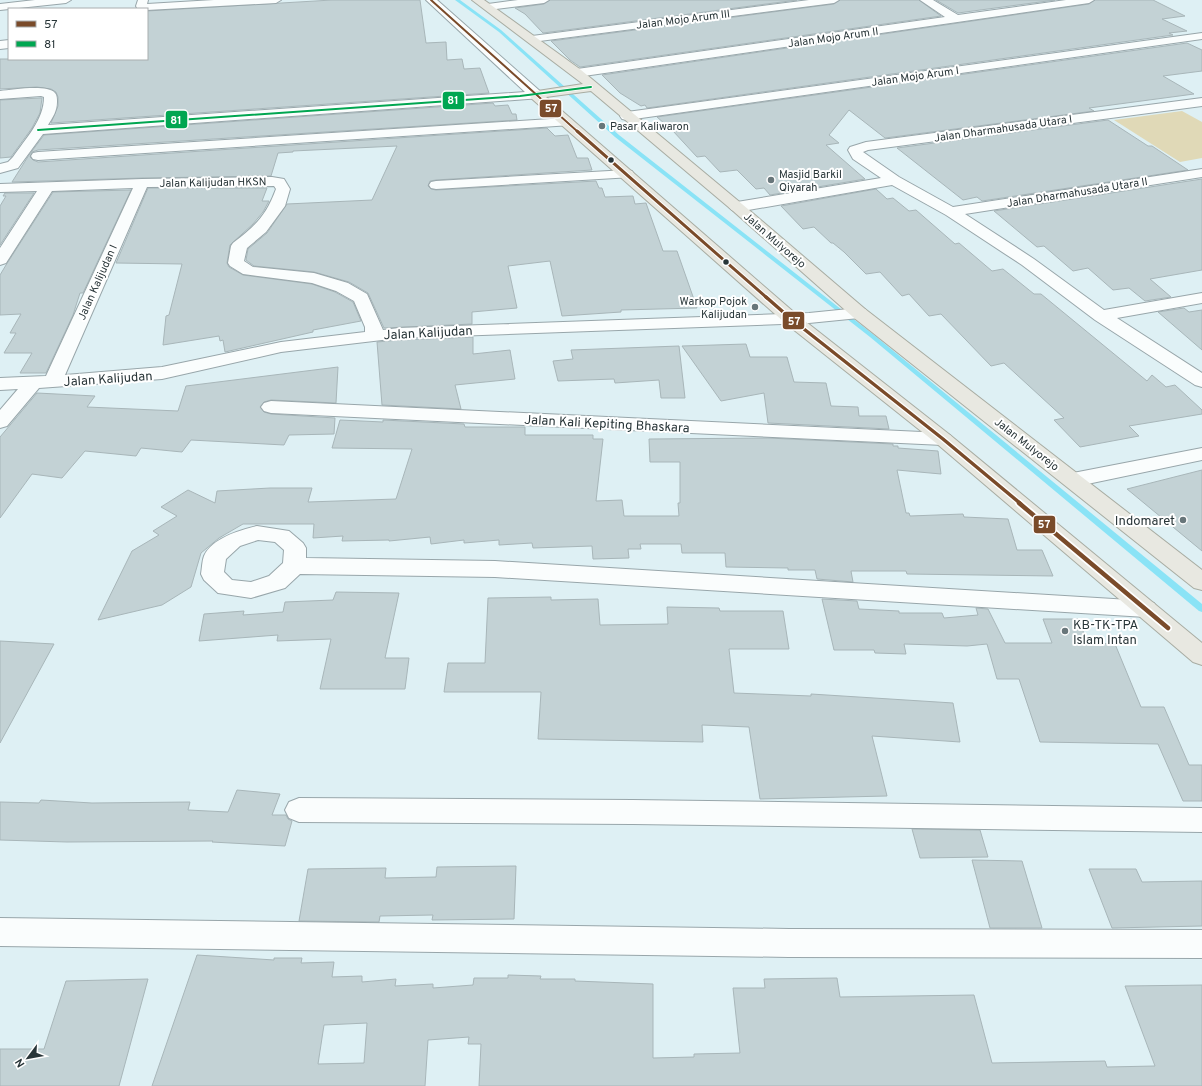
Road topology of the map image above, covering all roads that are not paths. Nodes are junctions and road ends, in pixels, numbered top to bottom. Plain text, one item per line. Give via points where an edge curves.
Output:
1 (67, 0) edge
2 (143, 0) edge
3 (276, 0) edge
4 (431, 0) edge
5 (477, 0) edge
6 (544, 0) edge
7 (834, 0) edge
8 (925, 0) edge
9 (1089, 0) edge
10 (208, 2) edge
11 (0, 7) edge
12 (494, 7) junction
13 (956, 19) junction
14 (1202, 36) edge
15 (532, 39) junction
16 (577, 73) junction
17 (591, 87) junction
18 (539, 93) junction
19 (0, 95) edge
20 (1202, 102) edge
21 (175, 112) dead end
22 (627, 116) junction
23 (566, 122) junction
24 (47, 126) junction
25 (38, 156) junction
26 (0, 168) edge
27 (1202, 173) edge
28 (627, 174) junction
29 (226, 175) dead end
30 (25, 177) junction
31 (894, 180) junction
32 (142, 183) junction
33 (436, 185) dead end
34 (48, 186) junction
35 (0, 188) edge
36 (737, 207) junction
37 (951, 212) junction
38 (0, 260) edge
39 (1202, 298) edge
40 (856, 314) junction
41 (1101, 316) junction
42 (800, 318) junction
43 (374, 336) junction
44 (1202, 381) edge
45 (53, 382) junction
46 (33, 383) junction
47 (0, 384) edge
48 (271, 407) dead end
49 (0, 422) edge
50 (943, 439) junction
51 (1202, 454) edge
52 (1073, 480) junction
53 (294, 566) dead end
54 (1202, 582) edge
55 (1146, 609) junction
56 (1202, 656) edge
57 (299, 810) dead end
58 (1202, 820) edge
59 (0, 932) edge
60 (1202, 944) edge

1 - 11 street
2 - 10 street via 141,6 144,7
3 - 10 street
4 - 18 street
5 - 12 main road, Jalan Mulyorejo
6 - 12 street
7 - 15 street, Jalan Mojo Arum III
8 - 13 street
9 - 13 street, Jalan Mojo Arum II
12 - 15 main road, Jalan Mulyorejo
13 - 16 street, Jalan Mojo Arum II
14 - 22 street, Jalan Mojo Arum I
15 - 16 main road, Jalan Mulyorejo
16 - 17 main road, Jalan Mulyorejo
17 - 18 main road
17 - 22 main road, Jalan Mulyorejo
18 - 21 street
18 - 23 main road
18 - 24 street
19 - 24 street via 43,92 50,95
20 - 31 street, Jalan Dharmahusada Utara I via 866,146 855,150 858,156
22 - 36 main road, Jalan Mulyorejo
23 - 25 street
23 - 28 main road
24 - 25 street
24 - 26 street via 13,165
25 - 30 street
27 - 37 street, Jalan Dharmahusada Utara II
28 - 33 street
28 - 42 main road
29 - 30 street
30 - 34 street, Jalan Kalijudan HKSN
30 - 35 street
31 - 36 street
31 - 37 street, Jalan Dharmahusada Utara I
32 - 34 street, Jalan Kalijudan HKSN
32 - 43 street, Jalan Kalijudan HKSN via 279,182 283,189 277,206 261,228 239,246 236,263 248,271 314,278 342,287 360,298 374,327
32 - 45 street, Jalan Kalijudan I
34 - 38 street
36 - 40 main road, Jalan Mulyorejo
37 - 41 street, Jalan Dharmahusada Utara I via 1028,262
39 - 41 street
40 - 42 street, Jalan Kalijudan
40 - 52 main road, Jalan Mulyorejo
41 - 44 street, Jalan Dharmahusada Utara I
42 - 43 street, Jalan Kalijudan via 399,332
42 - 50 main road
43 - 45 street, Jalan Kalijudan via 281,347 162,374
45 - 46 street, Jalan Kalijudan
46 - 47 street, Jalan Kalijudan
46 - 49 street
48 - 50 street, Jalan Kali Kepiting Bhaskara
50 - 55 main road
51 - 52 street
52 - 54 main road, Jalan Mulyorejo
53 - 55 street via 495,569
55 - 56 main road
57 - 58 street
59 - 60 street via 789,943

